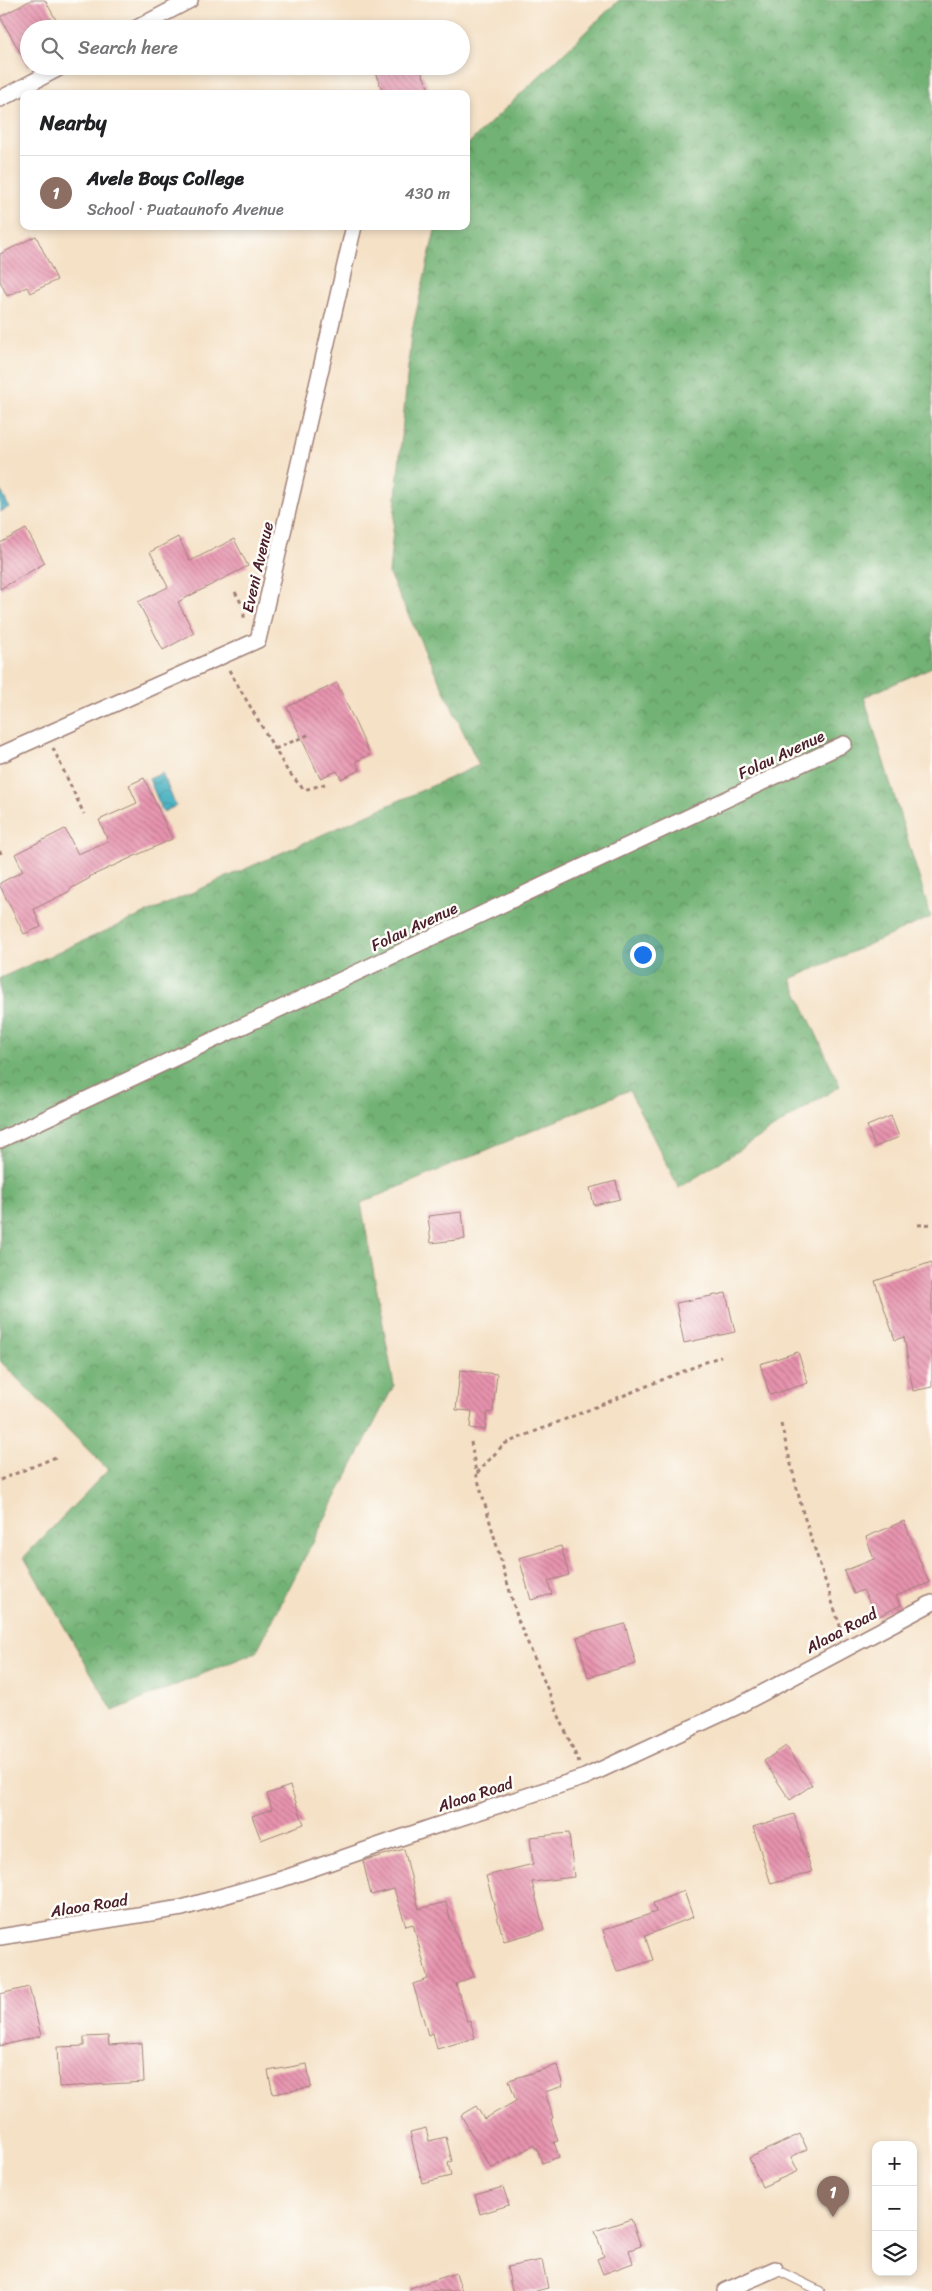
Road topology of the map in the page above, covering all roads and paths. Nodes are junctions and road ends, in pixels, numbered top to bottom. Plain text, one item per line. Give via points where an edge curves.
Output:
1 (190, 0) edge
2 (152, 20) edge
3 (46, 75) edge
4 (0, 99) edge
5 (353, 230) edge
6 (235, 592) dead end
7 (245, 646) junction
8 (221, 656) junction
9 (46, 734) junction
10 (310, 734) dead end
11 (844, 744) dead end
12 (275, 749) junction
13 (0, 755) edge
14 (325, 784) dead end
15 (84, 814) dead end
16 (0, 1140) edge
17 (932, 1224) edge
18 (918, 1225) dead end
19 (721, 1356) dead end
20 (781, 1424) dead end
21 (471, 1442) dead end
22 (56, 1457) dead end
23 (476, 1473) junction
24 (0, 1480) edge
25 (932, 1603) edge
26 (847, 1647) junction
27 (586, 1777) junction
28 (0, 1937) edge
29 (775, 2269) joint
30 (725, 2291) edge
31 (820, 2291) edge

1 - 2 street
3 - 4 street
5 - 7 street, Eveni Avenue via 258,640
6 - 7 path via 244,608
7 - 8 street, Eveni Avenue
8 - 9 street, Eveni Avenue
8 - 12 path
9 - 13 street, Eveni Avenue
9 - 15 path
10 - 12 path
11 - 16 street, Folau Avenue
12 - 14 path via 304,790
17 - 18 path
19 - 23 path via 504,1444
20 - 26 path via 803,1513
21 - 23 path
22 - 24 path
23 - 27 path via 518,1620
25 - 26 street, Alaoa Road
26 - 27 street, Alaoa Road via 738,1706
27 - 28 street, Alaoa Road via 282,1879 182,1908
29 - 30 street
29 - 31 lane

